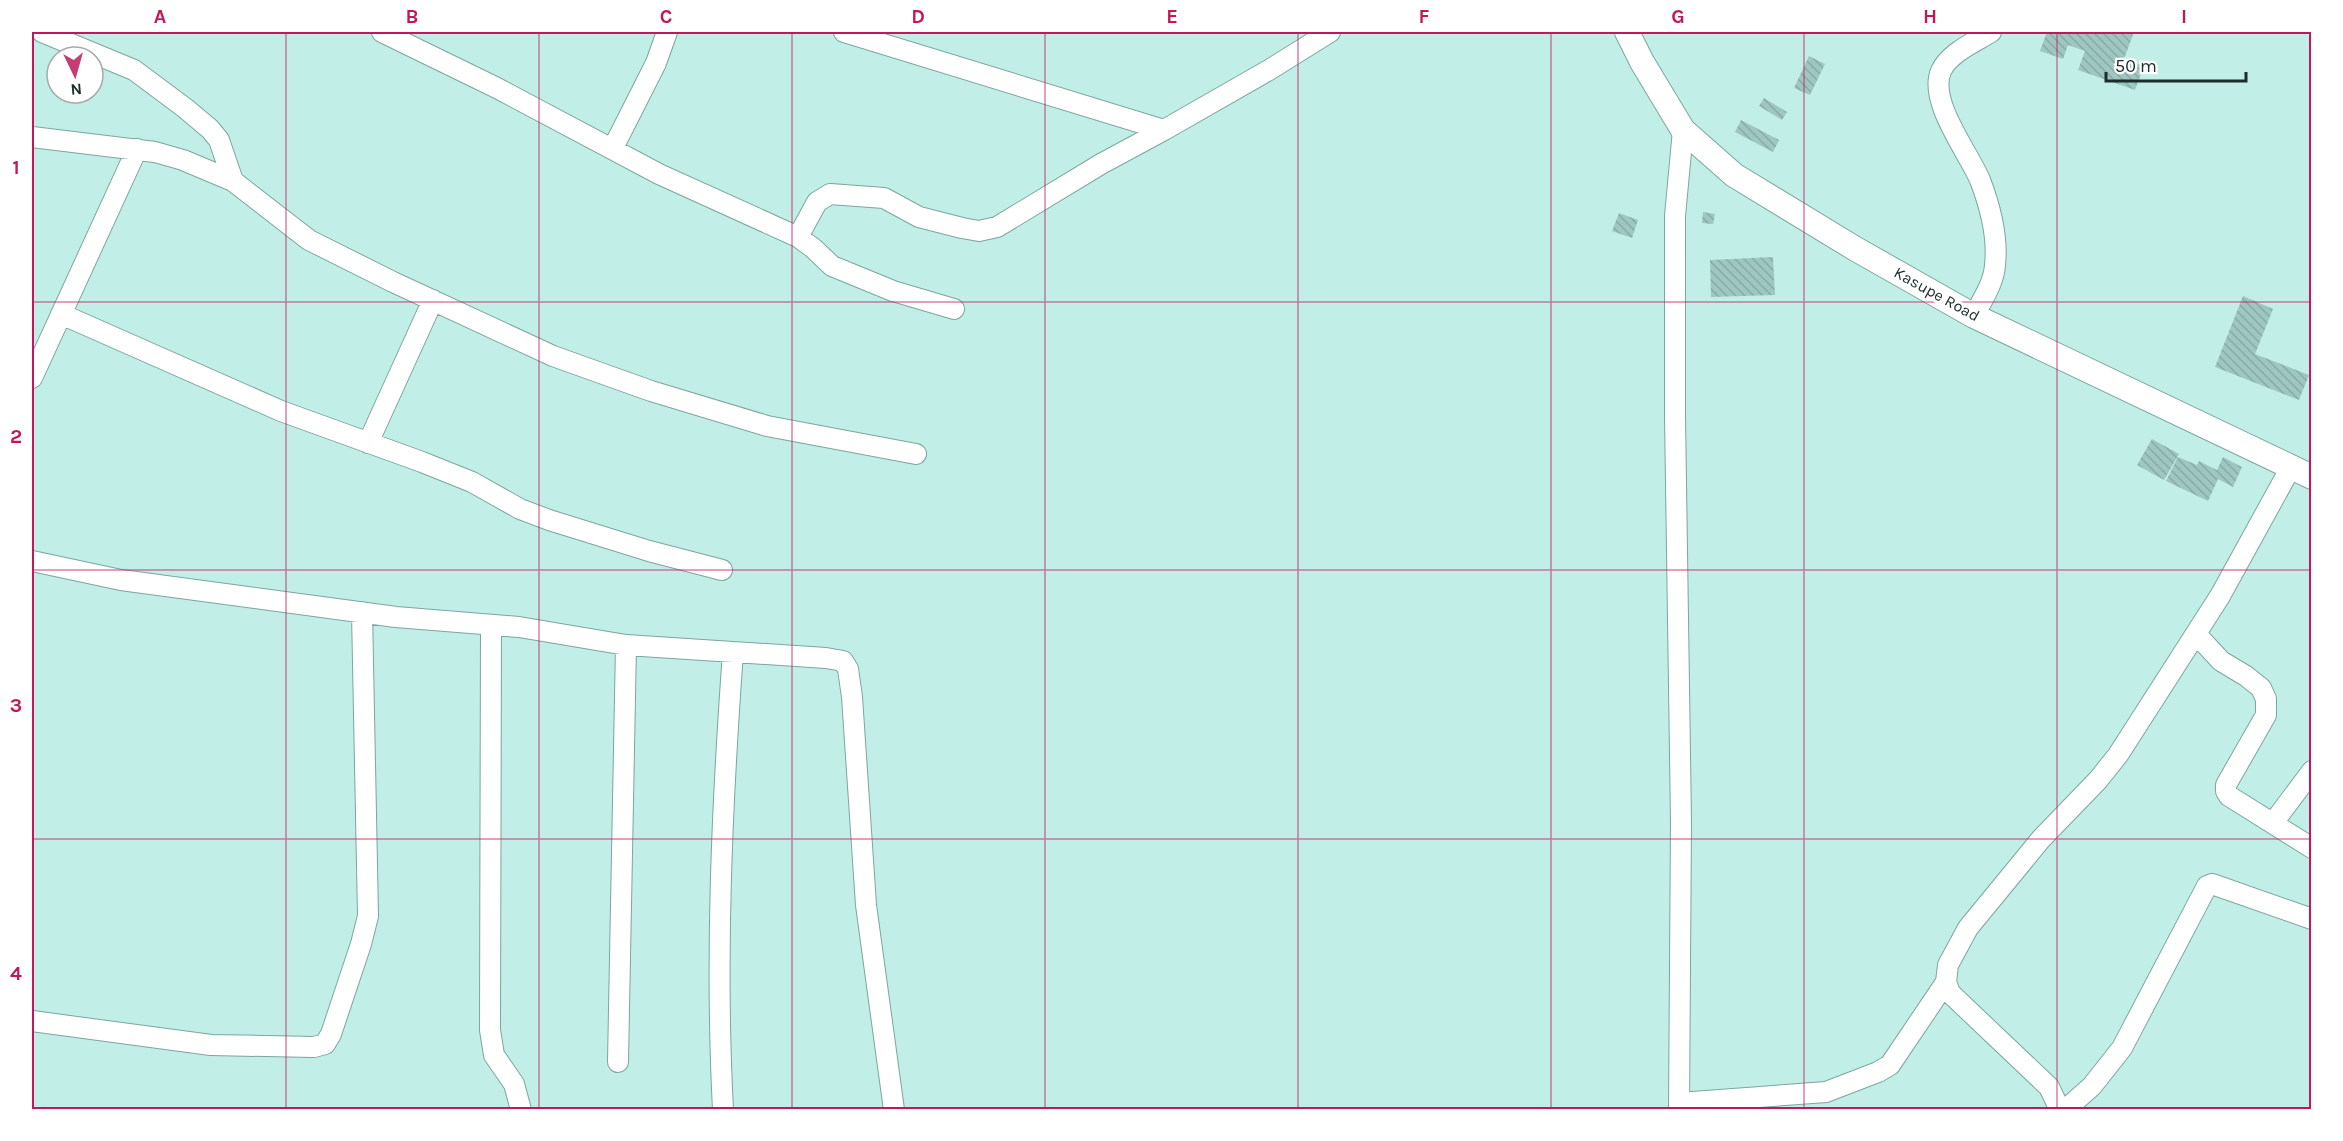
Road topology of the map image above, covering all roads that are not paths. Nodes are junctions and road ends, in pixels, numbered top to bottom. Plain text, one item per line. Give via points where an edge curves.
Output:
1 (42, 32) edge
2 (382, 32) edge
3 (667, 32) edge
4 (843, 32) edge
5 (1627, 32) edge
6 (1991, 32) edge
7 (1322, 33) edge
8 (1164, 130) junction
9 (1683, 130) junction
10 (32, 138) edge
11 (613, 148) junction
12 (137, 149) junction
13 (233, 181) junction
14 (798, 237) junction
15 (433, 300) junction
16 (954, 309) dead end
17 (61, 314) junction
18 (1974, 316) junction
19 (32, 378) edge
20 (368, 443) junction
21 (916, 454) dead end
22 (2301, 472) edge
23 (32, 561) edge
24 (722, 570) dead end
25 (362, 612) junction
26 (491, 626) junction
27 (2196, 634) junction
28 (626, 645) junction
29 (733, 652) junction
30 (2312, 771) edge
31 (2273, 823) junction
32 (2312, 848) edge
33 (2311, 919) edge
34 (1947, 982) junction
35 (32, 1021) edge
36 (618, 1062) dead end
37 (1679, 1106) edge
38 (521, 1110) edge
39 (723, 1110) edge
40 (894, 1110) edge
41 (2060, 1110) edge
42 (2064, 1110) edge

1 - 13 street via 134,70 185,108 219,140
2 - 11 street
3 - 11 street via 656,63
4 - 8 street
5 - 9 street, Kasupe Road
6 - 18 street via 1949,60 1939,82 1941,101 1980,181 1992,223 1993,278
7 - 8 street
8 - 14 street via 988,230 930,222 884,198 830,194 817,202
9 - 18 street, Kasupe Road via 1734,174
9 - 37 street via 1675,216 1681,822
10 - 12 street
11 - 14 street via 659,174
12 - 13 street via 166,154
12 - 17 street
13 - 15 street via 309,240
14 - 16 street via 832,266 893,291
15 - 20 street
15 - 21 street via 553,356 651,391 767,426
17 - 19 street
17 - 20 street via 271,407
18 - 22 street, Kasupe Road
20 - 24 street via 472,482 549,520
22 - 27 street
23 - 25 street via 133,582
25 - 26 street
25 - 35 street via 368,916 325,1044 302,1048 212,1045
26 - 28 street
26 - 38 street via 490,1030 494,1055 514,1084
27 - 31 street via 2221,661 2260,688 2266,699 2266,715 2226,791
27 - 34 street via 2105,772 2041,839 1968,928 1948,964
28 - 29 street
28 - 36 street
29 - 39 street via 723,792
29 - 40 street via 838,659 848,669 866,905
30 - 31 street
31 - 32 street
33 - 42 street via 2212,884 2207,886 2122,1048 2092,1086
34 - 37 street via 1890,1065 1878,1072 1826,1092
34 - 41 street via 1955,1000 2049,1087

